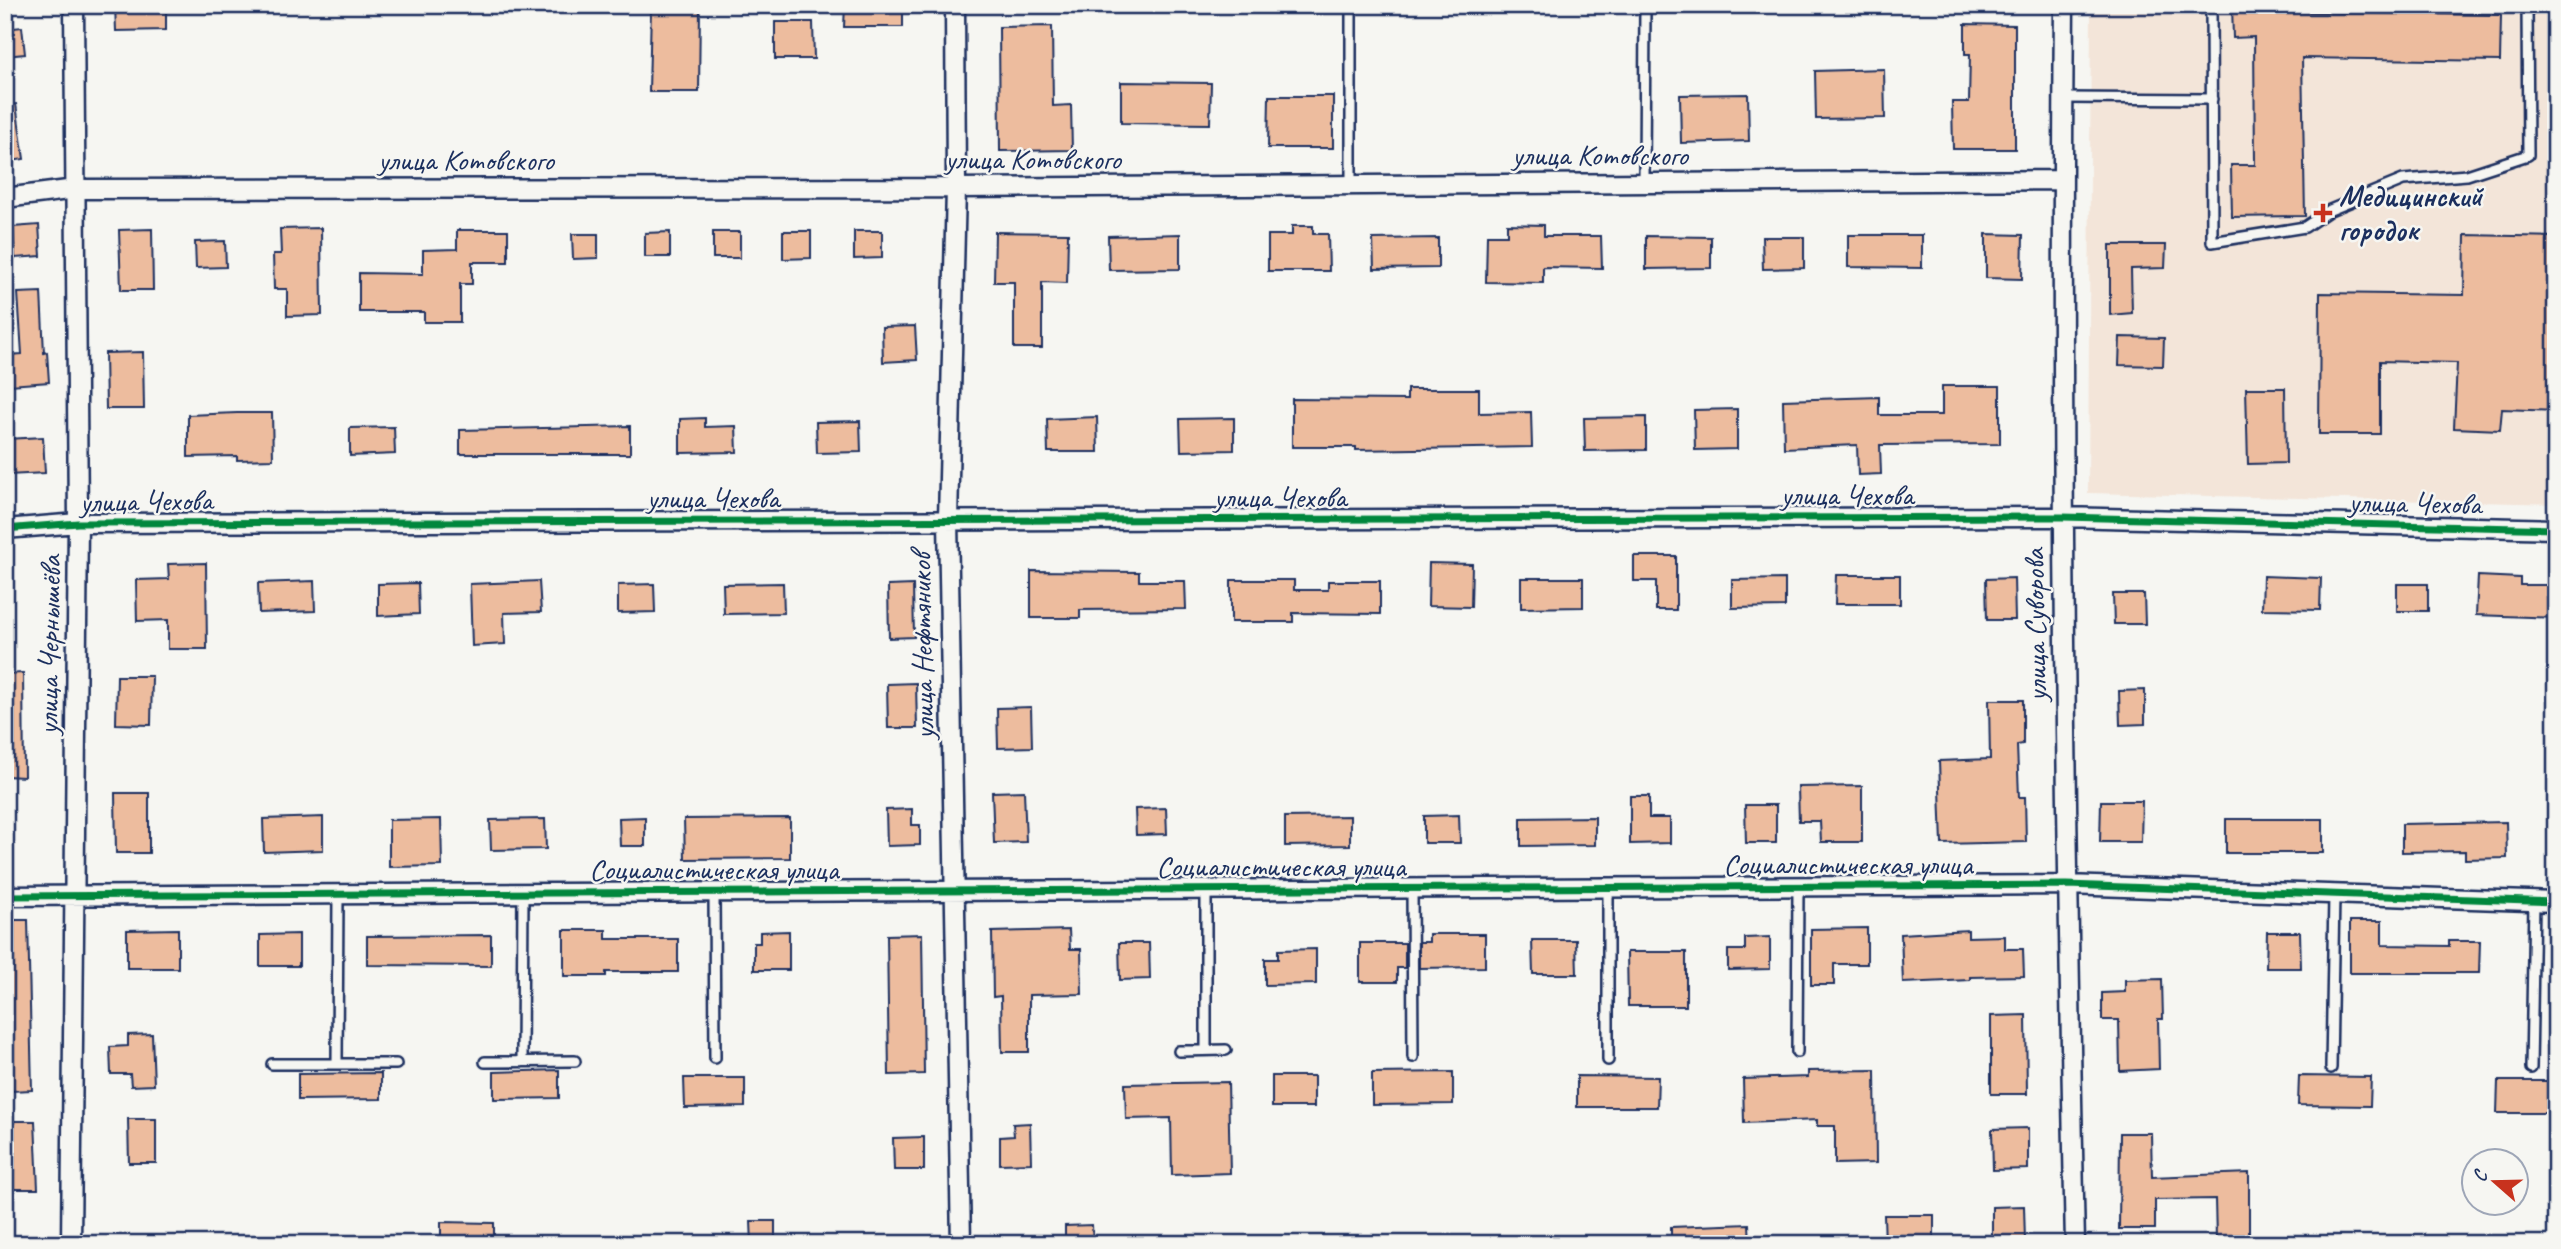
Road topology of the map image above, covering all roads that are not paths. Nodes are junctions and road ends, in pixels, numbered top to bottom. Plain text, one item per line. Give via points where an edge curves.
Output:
1 (74, 5) edge
2 (955, 5) edge
3 (1350, 5) edge
4 (1645, 5) edge
5 (2064, 5) edge
6 (2211, 5) edge
7 (2527, 5) edge
8 (2063, 98) junction
9 (2212, 99) junction
10 (2062, 180) junction
11 (1644, 183) junction
12 (1351, 185) junction
13 (956, 188) junction
14 (76, 189) junction
15 (5, 198) edge
16 (2062, 517) junction
17 (948, 520) junction
18 (78, 523) junction
19 (5, 529) edge
20 (2556, 529) edge
21 (2067, 886) junction
22 (1798, 887) junction
23 (1412, 888) junction
24 (1608, 888) junction
25 (1206, 889) junction
26 (955, 891) junction
27 (523, 893) junction
28 (714, 893) junction
29 (338, 894) junction
30 (74, 895) junction
31 (2334, 895) junction
32 (5, 896) edge
33 (2534, 901) junction
34 (2556, 902) edge
35 (1226, 1050) dead end
36 (1179, 1051) dead end
37 (1206, 1051) junction
38 (1797, 1052) dead end
39 (1413, 1057) dead end
40 (715, 1058) dead end
41 (1608, 1060) dead end
42 (575, 1061) dead end
43 (485, 1062) dead end
44 (522, 1062) junction
45 (337, 1064) junction
46 (396, 1064) dead end
47 (272, 1065) dead end
48 (2331, 1068) dead end
49 (2531, 1068) dead end
50 (71, 1244) edge
51 (961, 1244) edge
52 (2076, 1244) edge

1 - 14 street, улица Чернышёва
2 - 13 street, улица Нефтяников
3 - 12 lane
4 - 11 lane
5 - 8 street, улица Суворова
6 - 9 lane
7 - 9 lane via 2528,155 2466,174 2403,180 2330,210 2305,227 2212,242
8 - 9 lane
8 - 10 street, улица Суворова
10 - 11 street, улица Котовского
10 - 16 street, улица Суворова
11 - 12 street, улица Котовского
12 - 13 street, улица Котовского
13 - 14 street, улица Котовского
13 - 17 street, улица Нефтяников
14 - 15 street, улица Котовского
14 - 18 street, улица Чернышёва
16 - 17 street, улица Чехова
16 - 20 street, улица Чехова
16 - 21 street, улица Суворова
17 - 18 street, улица Чехова
17 - 26 street, улица Нефтяников
18 - 19 street, улица Чехова
18 - 30 street, улица Чернышёва
21 - 22 street, Социалистическая улица
21 - 31 street, Социалистическая улица
21 - 52 street, улица Суворова
22 - 24 street, Социалистическая улица
22 - 38 lane
23 - 24 street, Социалистическая улица
23 - 25 street, Социалистическая улица
23 - 39 lane
24 - 41 lane
25 - 26 street, Социалистическая улица
25 - 37 lane
26 - 28 street, Социалистическая улица
26 - 51 street, улица Нефтяников
27 - 28 street, Социалистическая улица
27 - 29 street, Социалистическая улица
27 - 44 lane
28 - 40 lane
29 - 30 street, Социалистическая улица
29 - 45 lane
30 - 32 street, Социалистическая улица
30 - 50 street, улица Чернышёва
31 - 33 street, Социалистическая улица
31 - 48 lane
33 - 34 street, Социалистическая улица
33 - 49 lane
35 - 37 lane
36 - 37 lane
42 - 44 lane
43 - 44 lane
45 - 46 lane
45 - 47 lane

